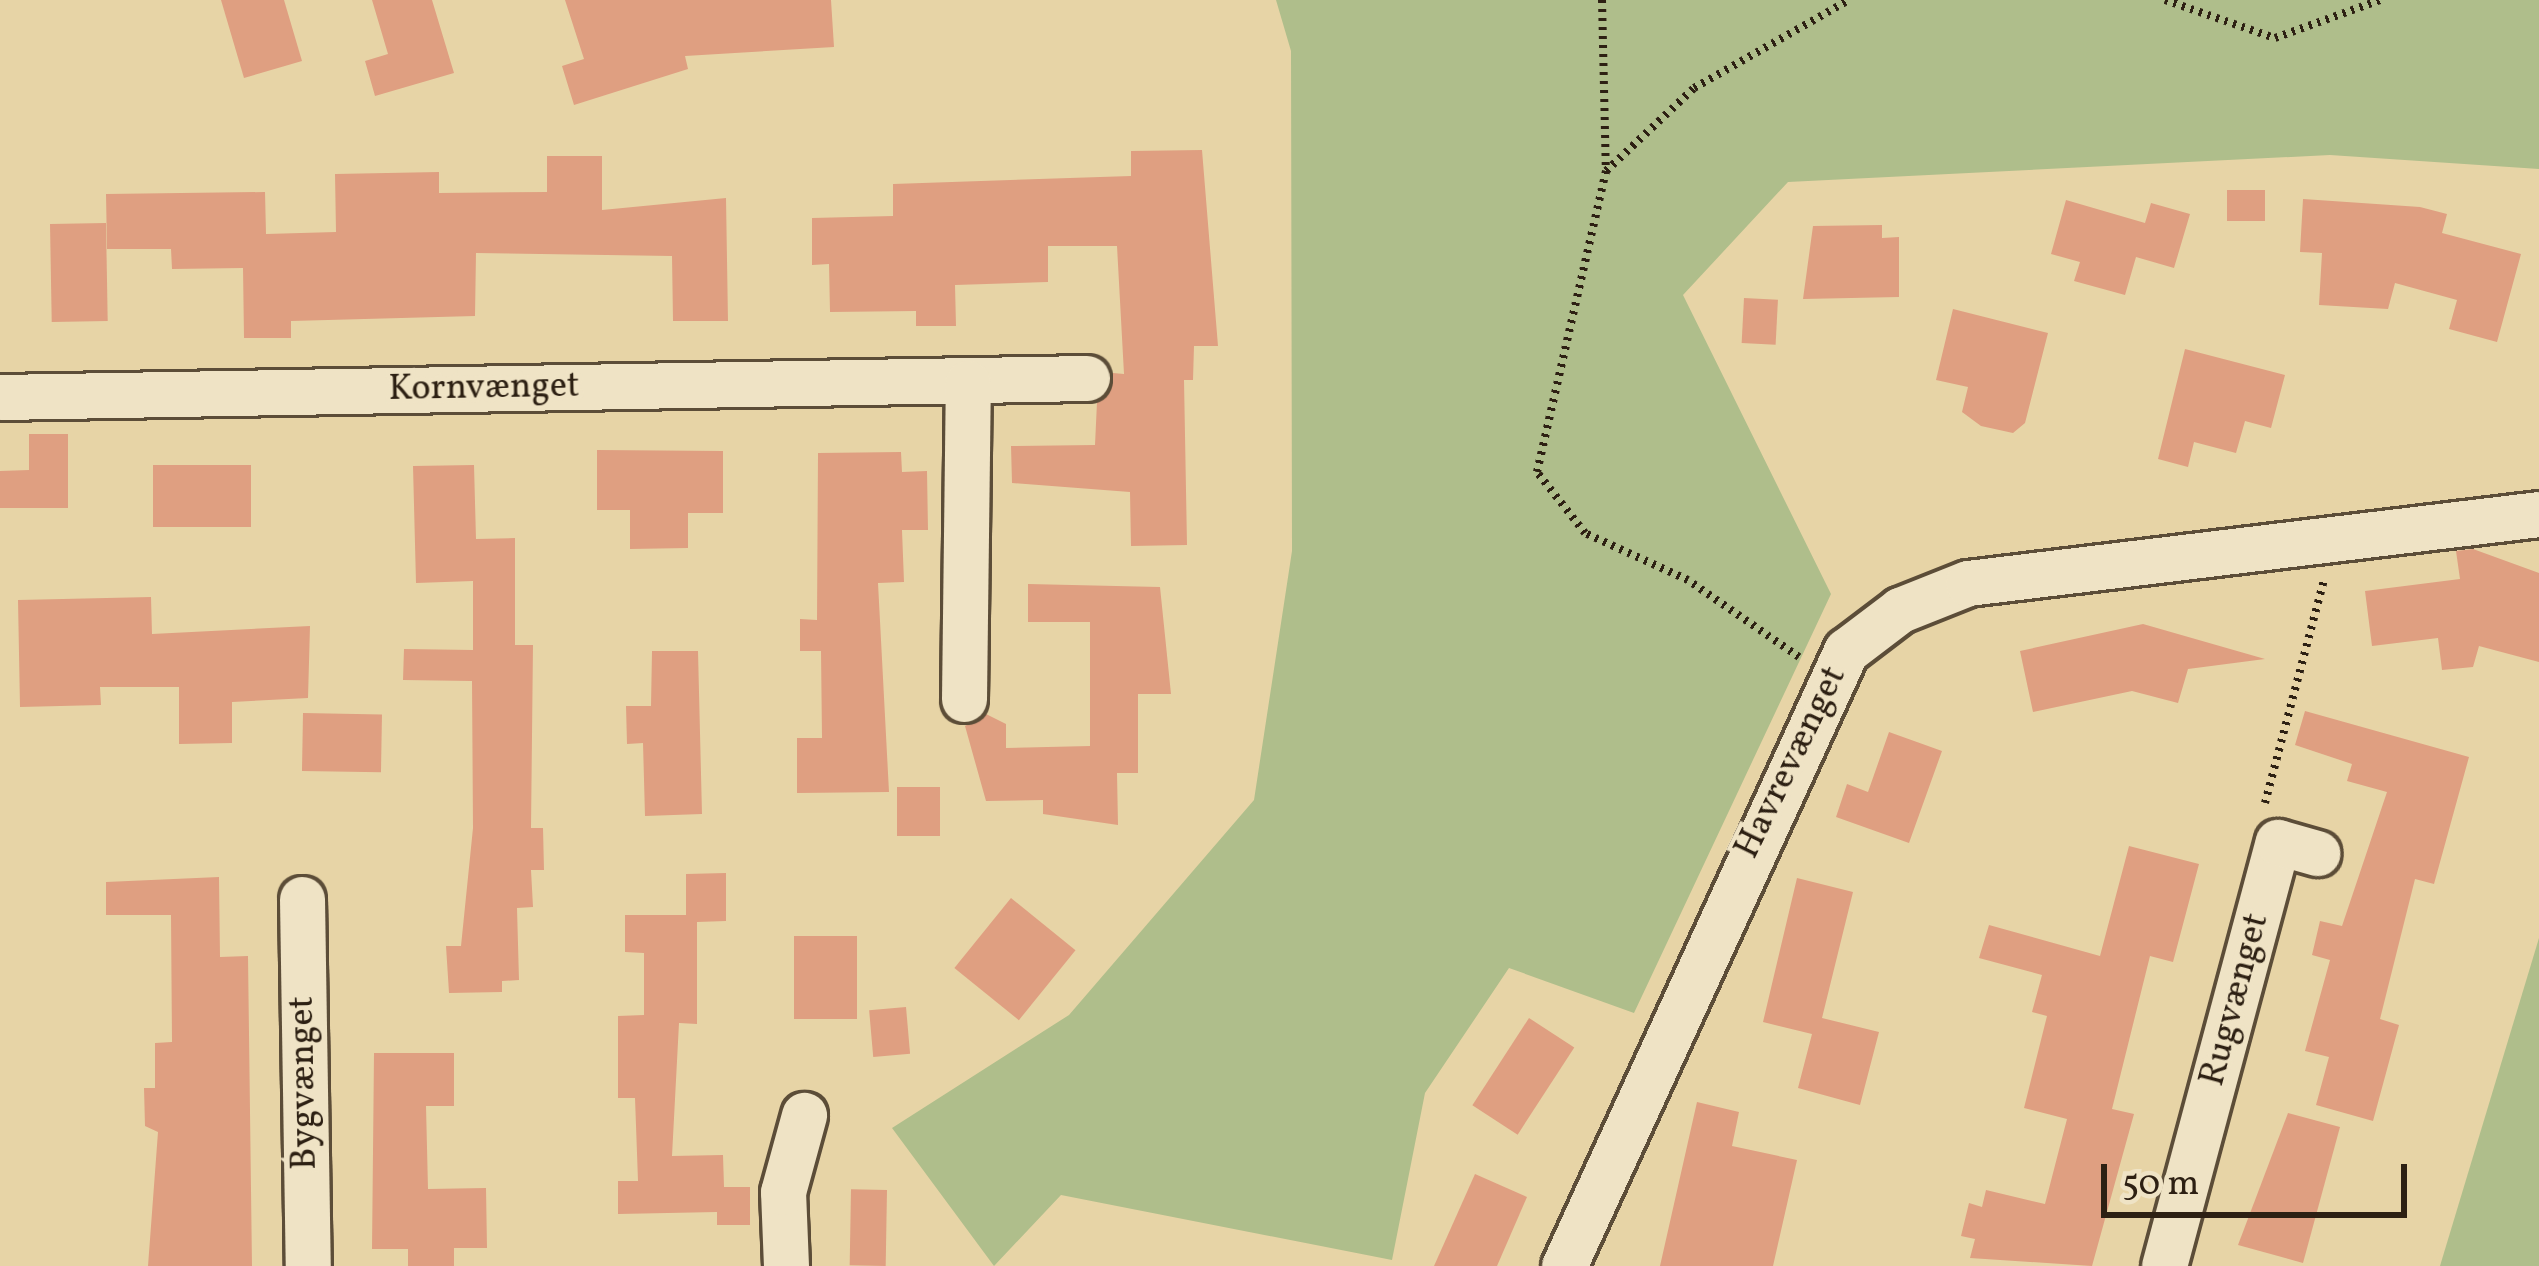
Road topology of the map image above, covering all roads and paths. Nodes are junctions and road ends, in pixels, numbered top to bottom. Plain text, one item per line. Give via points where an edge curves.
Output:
1 (1602, 0) edge
2 (1850, 0) edge
3 (2165, 0) edge
4 (2380, 0) edge
5 (1606, 171) junction
6 (1088, 378) dead end
7 (968, 383) junction
8 (0, 397) edge
9 (2539, 514) edge
10 (2334, 539) junction
11 (1832, 674) junction
12 (964, 699) dead end
13 (2298, 847) joint
14 (302, 899) dead end
15 (804, 1115) dead end
16 (308, 1266) edge
17 (786, 1266) edge
18 (1564, 1266) edge
19 (2164, 1266) edge

1 - 5 path
2 - 5 path via 1694,88
3 - 4 path via 2275,38
5 - 11 path via 1537,472 1585,533 1688,580 1757,637
6 - 7 street, Kornvænget
7 - 8 street, Kornvænget
7 - 12 street
9 - 10 street, Havrevænget
10 - 11 street, Havrevænget via 1969,584 1900,610
10 - 13 path via 2262,812
11 - 18 street, Havrevænget
13 - 19 street, Rugvænget
14 - 16 street, Bygvænget
15 - 17 street via 783,1192

